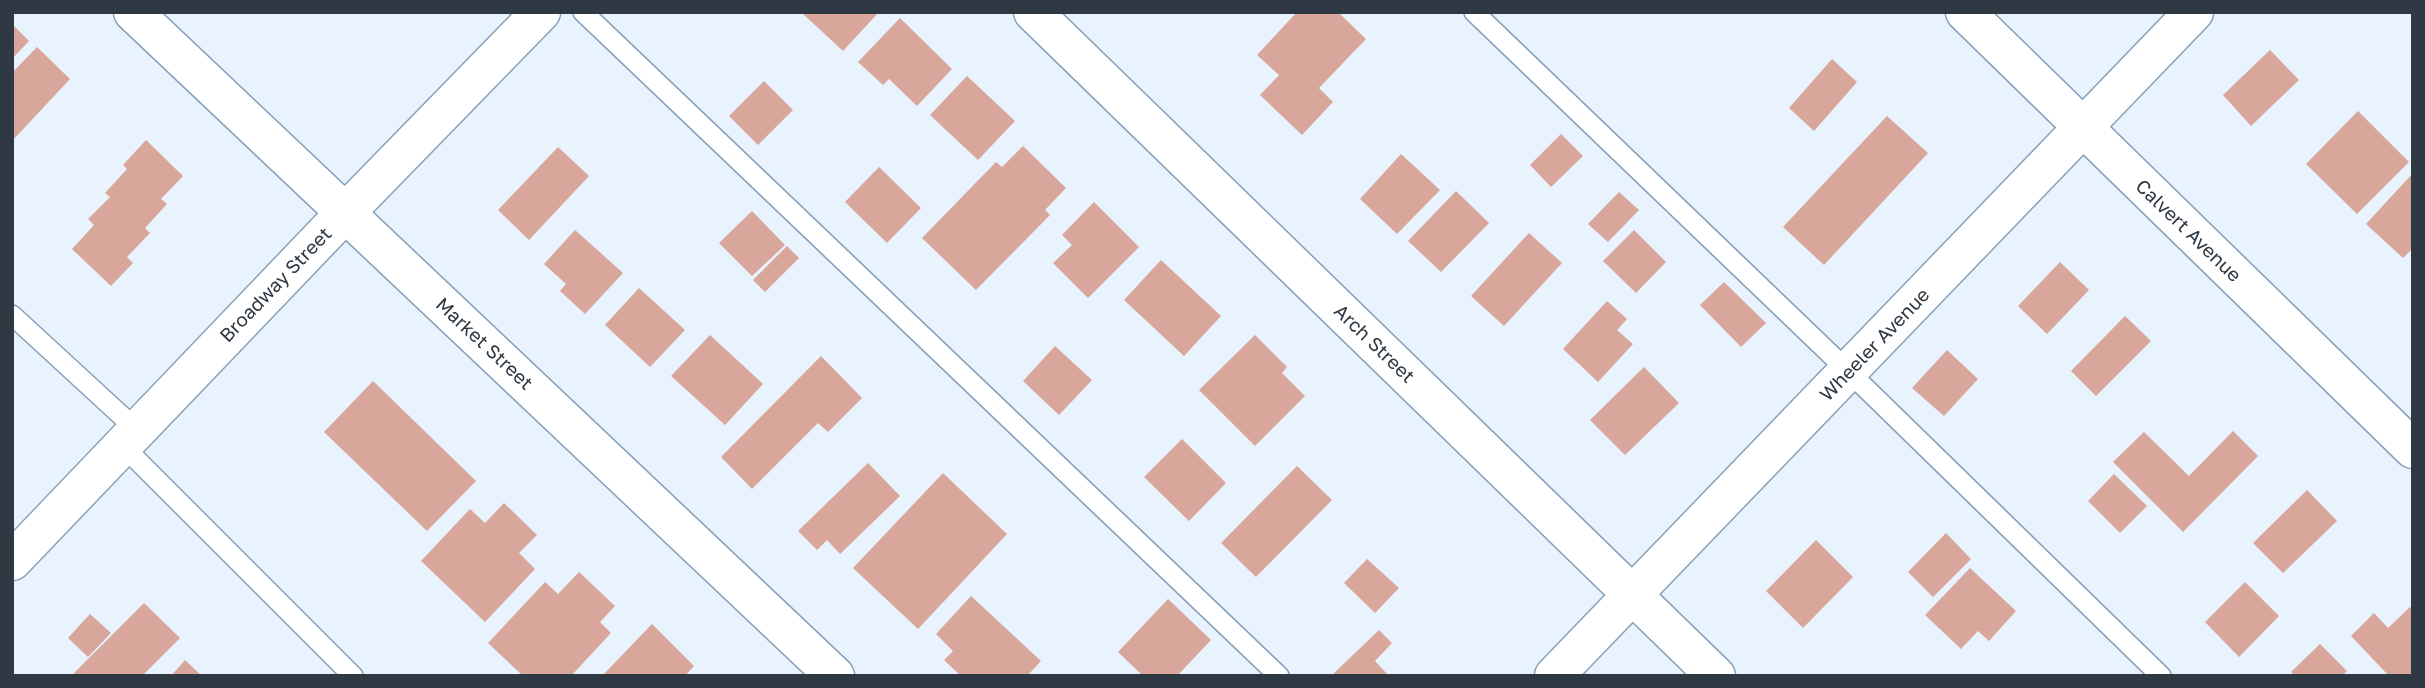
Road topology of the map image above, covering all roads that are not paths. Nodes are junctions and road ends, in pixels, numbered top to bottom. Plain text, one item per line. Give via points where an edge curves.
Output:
1 (133, 12) edge
2 (541, 12) edge
3 (583, 12) edge
4 (1033, 12) edge
5 (1474, 12) edge
6 (1965, 12) edge
7 (2194, 12) edge
8 (2083, 129) junction
9 (345, 213) junction
10 (12, 315) edge
11 (1849, 372) junction
12 (130, 438) junction
13 (2413, 449) edge
14 (12, 561) edge
15 (1633, 596) junction
16 (353, 676) edge
17 (835, 676) edge
18 (1279, 676) edge
19 (1554, 676) edge
20 (1716, 676) edge
21 (2161, 676) edge

1 - 9 street, Market Street
2 - 9 street, Broadway Street
3 - 18 lane
4 - 15 street, Arch Street
5 - 11 lane
6 - 8 street, Calvert Avenue
7 - 8 street, Wheeler Avenue
8 - 11 street, Wheeler Avenue
8 - 13 street, Calvert Avenue
9 - 12 street, Broadway Street
9 - 17 street, Market Street
10 - 12 lane
11 - 15 street, Wheeler Avenue
11 - 21 lane
12 - 14 street, Broadway Street
12 - 16 lane
15 - 19 street, Wheeler Avenue
15 - 20 street, Arch Street

